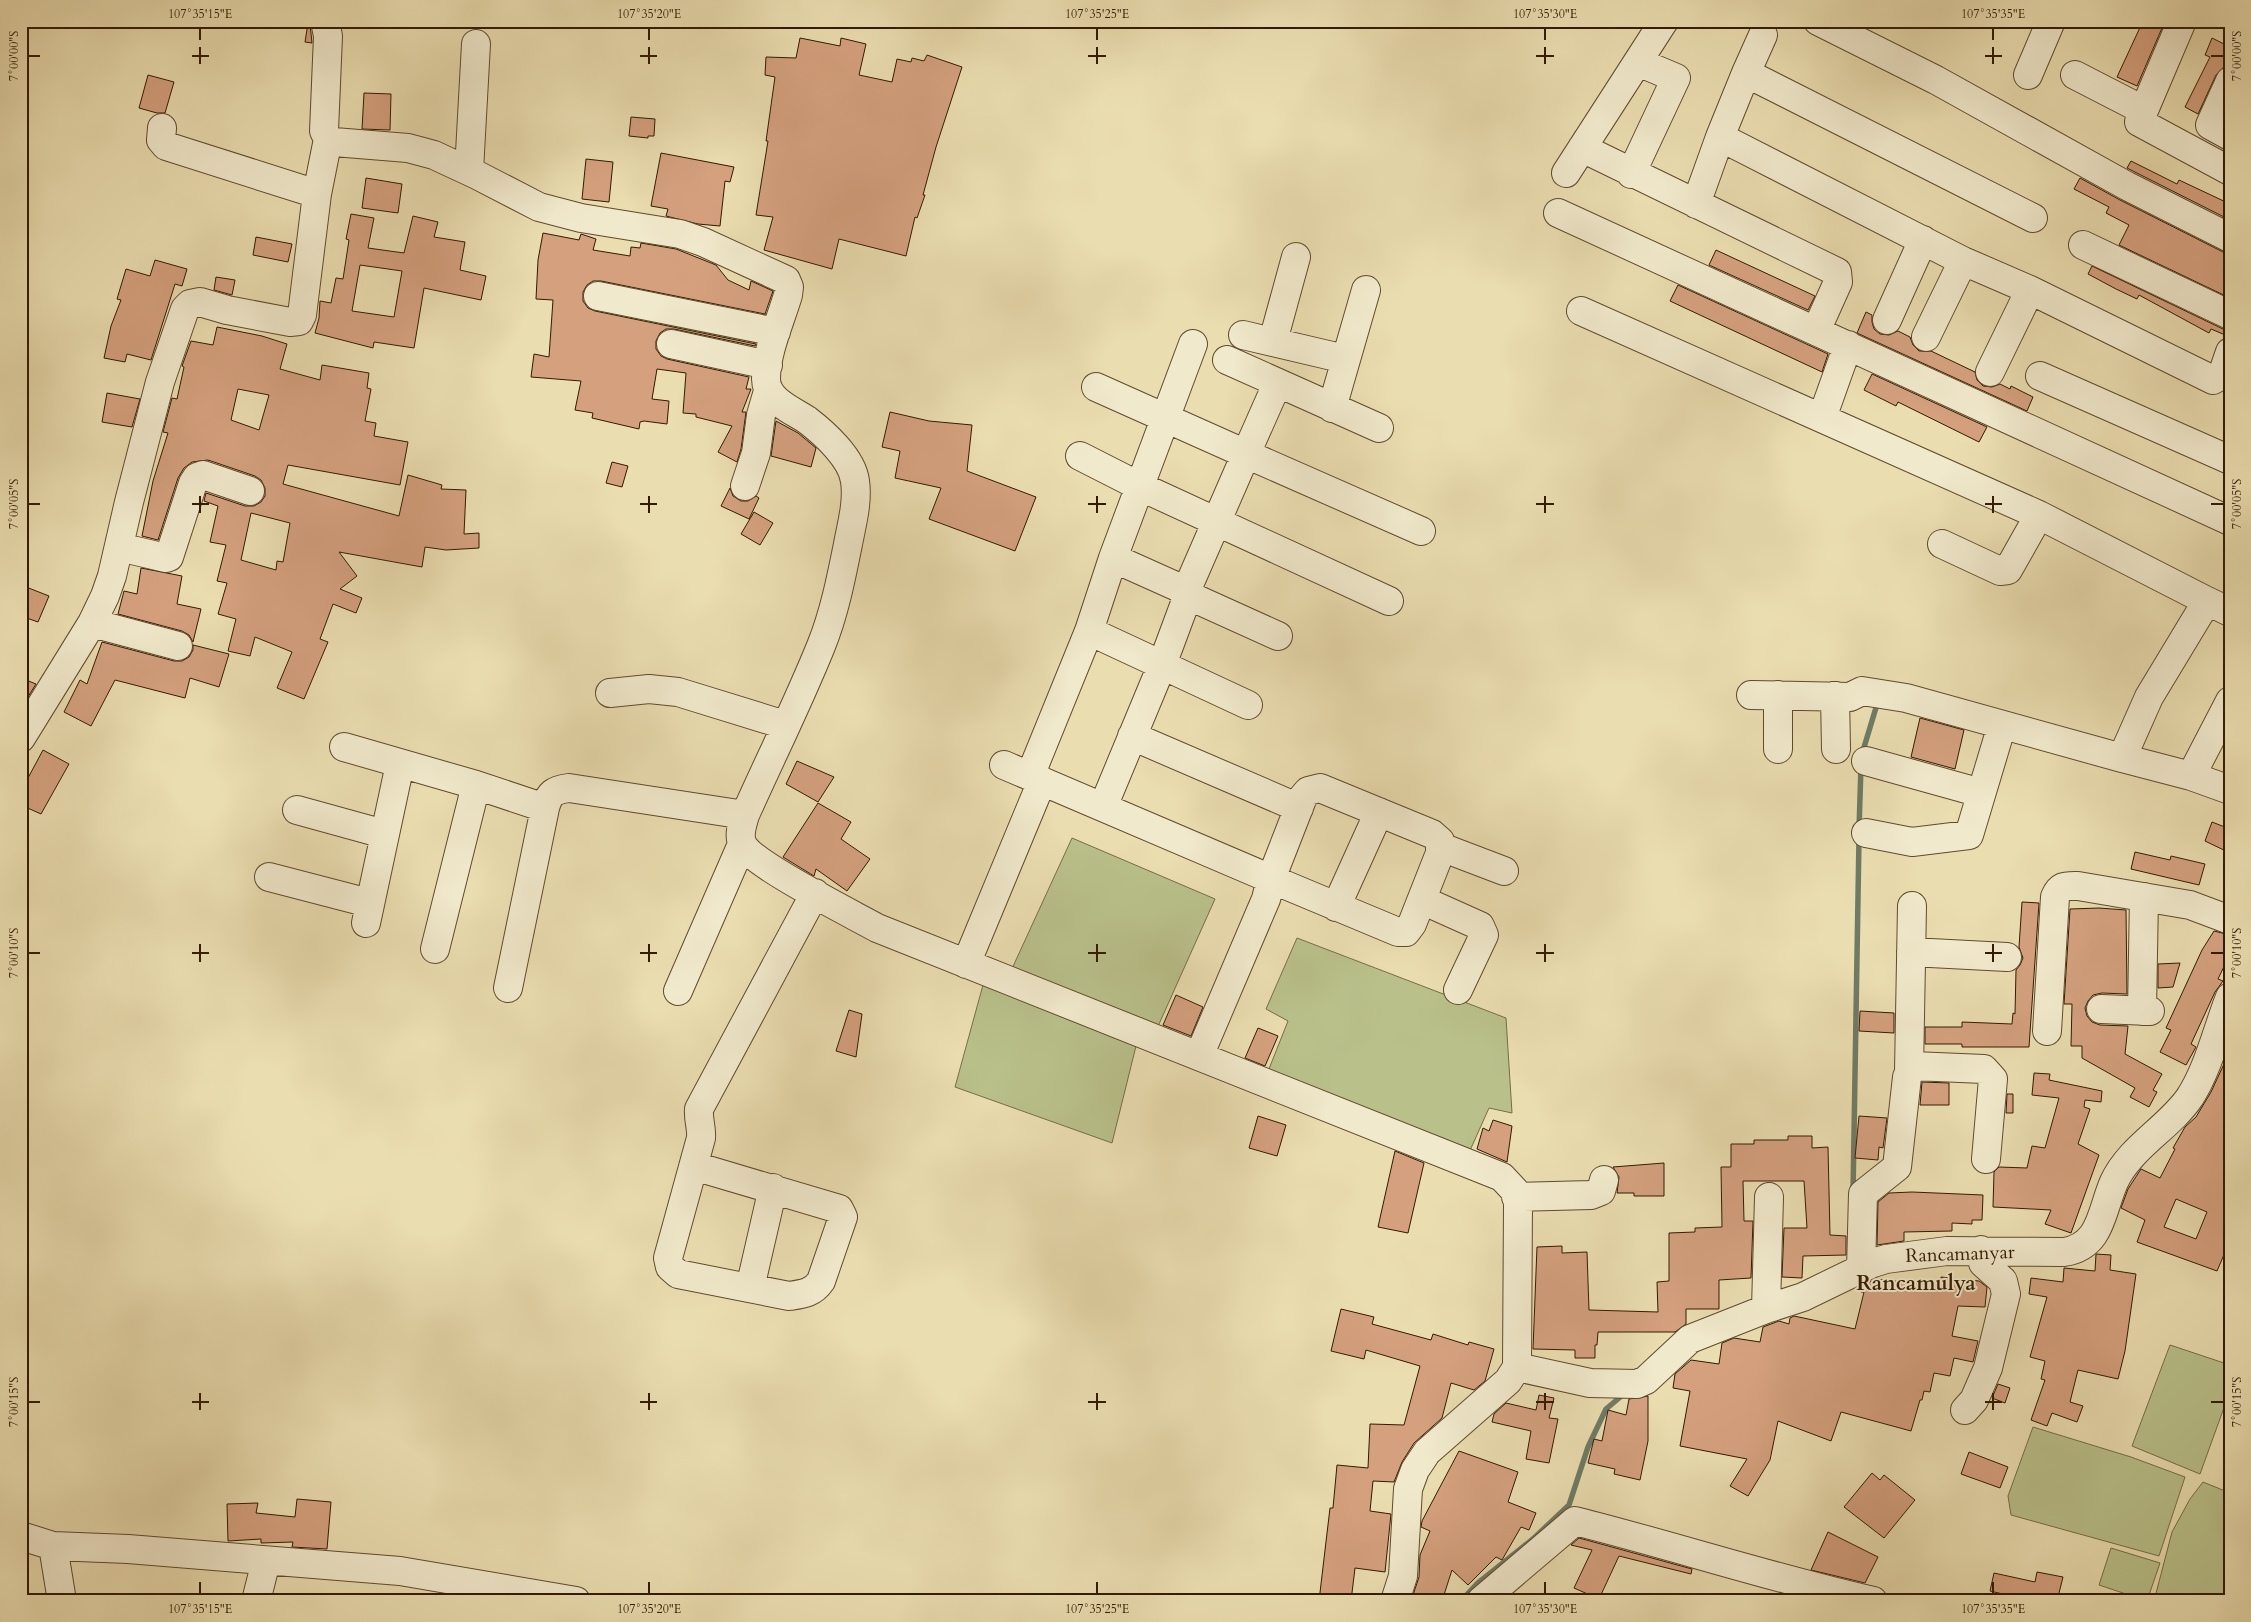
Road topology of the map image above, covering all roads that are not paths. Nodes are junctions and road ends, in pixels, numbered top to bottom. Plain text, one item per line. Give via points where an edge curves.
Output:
1 (325, 21) edge
2 (1664, 21) edge
3 (1818, 21) edge
4 (2050, 21) edge
5 (2182, 21) edge
6 (1763, 35) dead end
7 (476, 44) dead end
8 (1638, 62) junction
9 (1746, 73) junction
10 (2028, 75) dead end
11 (2075, 75) dead end
12 (2230, 81) edge
13 (2143, 110) junction
14 (162, 128) dead end
15 (2220, 131) edge
16 (1720, 137) junction
17 (328, 139) junction
18 (1582, 148) junction
19 (2196, 154) junction
20 (469, 171) junction
21 (2230, 171) edge
22 (1566, 173) dead end
23 (1631, 174) junction
24 (317, 194) junction
25 (1696, 204) junction
26 (1558, 213) dead end
27 (2033, 218) dead end
28 (2230, 238) edge
29 (1923, 240) junction
30 (2083, 245) dead end
31 (1296, 257) dead end
32 (1964, 261) junction
33 (1366, 290) dead end
34 (2030, 290) junction
35 (598, 296) dead end
36 (1581, 311) dead end
37 (2230, 315) edge
38 (1887, 320) dead end
39 (1816, 331) junction
40 (776, 332) junction
41 (1243, 335) dead end
42 (1926, 337) dead end
43 (1274, 341) junction
44 (671, 344) dead end
45 (1193, 344) dead end
46 (1848, 346) junction
47 (2230, 352) edge
48 (1345, 359) junction
49 (1227, 360) dead end
50 (1990, 372) dead end
51 (2040, 376) dead end
52 (768, 378) junction
53 (1277, 384) junction
54 (1096, 387) dead end
55 (1332, 408) junction
56 (1822, 418) junction
57 (1166, 419) junction
58 (1379, 428) dead end
59 (1246, 454) junction
60 (1080, 456) dead end
61 (2230, 460) edge
62 (745, 486) dead end
63 (1139, 486) junction
64 (250, 492) dead end
65 (2039, 515) junction
66 (2230, 521) edge
67 (1216, 522) junction
68 (1421, 530) dead end
69 (1942, 544) dead end
70 (119, 547) junction
71 (1113, 558) junction
72 (1185, 594) junction
73 (1389, 601) dead end
74 (2218, 606) edge
75 (92, 623) junction
76 (1089, 631) junction
77 (1278, 636) dead end
78 (178, 646) dead end
79 (1162, 665) junction
80 (610, 693) dead end
81 (1835, 696) junction
82 (2230, 701) edge
83 (1248, 705) dead end
84 (785, 725) junction
85 (2002, 725) junction
86 (1132, 736) junction
87 (21, 738) edge
88 (344, 747) dead end
89 (1778, 749) dead end
90 (1836, 749) dead end
91 (2122, 758) junction
92 (1866, 761) dead end
93 (400, 764) junction
94 (1004, 765) dead end
95 (2191, 776) junction
96 (1036, 778) junction
97 (476, 785) junction
98 (2230, 790) edge
99 (1981, 794) junction
100 (1103, 807) junction
101 (545, 808) junction
102 (1299, 808) junction
103 (297, 810) dead end
104 (1379, 812) junction
105 (744, 815) junction
106 (1866, 833) dead end
107 (384, 834) junction
108 (742, 844) junction
109 (1441, 847) junction
110 (1504, 871) dead end
111 (270, 877) dead end
112 (1271, 879) junction
113 (814, 893) junction
114 (2144, 897) junction
115 (1422, 900) junction
116 (1336, 906) junction
117 (1912, 906) dead end
118 (2211, 913) edge
119 (435, 948) dead end
120 (1911, 952) junction
121 (2007, 957) dead end
122 (966, 964) junction
123 (508, 988) dead end
124 (1458, 990) dead end
125 (678, 992) dead end
126 (2230, 997) edge
127 (2101, 1009) dead end
128 (2224, 1030) edge
129 (2047, 1031) dead end
130 (1199, 1056) junction
131 (1909, 1071) junction
132 (1986, 1159) dead end
133 (694, 1166) junction
134 (1604, 1180) dead end
135 (773, 1188) junction
136 (1516, 1197) junction
137 (1769, 1197) dead end
138 (1981, 1250) junction
139 (1862, 1269) junction
140 (750, 1288) junction
141 (1766, 1309) junction
142 (1517, 1367) junction
143 (1965, 1410) dead end
144 (21, 1536) edge
145 (53, 1546) junction
146 (266, 1561) junction
147 (62, 1601) edge
148 (256, 1601) edge
149 (576, 1601) edge
150 (1395, 1601) edge
151 (1481, 1601) edge
152 (1873, 1601) edge

1 - 17 street via 328,36 324,131
2 - 8 street
3 - 28 street via 1936,80 2127,186
4 - 10 street
5 - 13 street
6 - 9 street
7 - 20 street
8 - 18 street
8 - 23 street via 1676,78
9 - 16 street
9 - 27 street
11 - 13 street
12 - 15 street
13 - 19 street via 2139,122
14 - 24 street via 161,140 166,146
15 - 19 street
16 - 25 street
16 - 29 street
17 - 20 street via 408,148 434,155
17 - 24 street
18 - 22 street
18 - 23 street
19 - 21 street
20 - 40 street via 522,200 557,213 680,234 782,276 789,287
23 - 25 street
24 - 70 street via 300,321 290,322 200,302 185,309 160,382
25 - 39 street via 1837,272 1838,282
26 - 39 street
29 - 32 street
29 - 38 street
30 - 37 street
31 - 43 street
32 - 34 street
32 - 42 street
33 - 48 street
34 - 47 street via 2213,380 2222,375
34 - 50 street
35 - 40 street
36 - 56 street
39 - 46 street
40 - 52 street
41 - 43 street
43 - 48 street
44 - 52 street
45 - 57 street
46 - 56 street
46 - 66 street
48 - 55 street
49 - 53 street
51 - 61 street
52 - 62 street via 756,453
52 - 84 street via 778,402 808,421 843,454 855,480 856,503 838,593 821,645
53 - 55 street
53 - 59 street
54 - 57 street
55 - 58 street
56 - 65 street
57 - 59 street
57 - 63 street
59 - 67 street
59 - 68 street
60 - 63 street
63 - 67 street
63 - 71 street
64 - 70 street via 203,475 198,477 193,483 169,557
65 - 69 street via 2008,570 2000,571
65 - 74 street
67 - 72 street
67 - 73 street
70 - 75 street via 112,576
71 - 72 street via 1180,588
71 - 76 street
72 - 77 street
72 - 79 street via 1185,603
74 - 91 street via 2149,697
75 - 78 street
75 - 87 street
76 - 79 street
76 - 96 street
79 - 83 street
79 - 86 street
80 - 84 street via 649,689 678,692
81 - 85 street via 1850,696 1862,691 1880,693
81 - 89 street via 1765,695
81 - 90 street
82 - 95 street
84 - 105 street
85 - 91 street
85 - 99 street
86 - 100 street
86 - 102 street
88 - 93 street
91 - 95 street
92 - 99 street
93 - 97 street
93 - 107 street
94 - 96 street
95 - 98 street
96 - 100 street
96 - 122 street
97 - 101 street
97 - 119 street
99 - 106 street via 1969,835 1912,842
100 - 112 street
101 - 105 street via 548,796 556,789 569,788
101 - 123 street
102 - 104 street via 1308,791 1320,788
102 - 112 street
103 - 107 street
104 - 109 street via 1432,834 1440,841
104 - 116 street
105 - 108 street via 740,831
107 - 111 street via 367,913
108 - 113 street via 750,855
108 - 125 street
109 - 110 street
109 - 115 street
112 - 116 street
112 - 130 street via 1266,899
113 - 122 street via 877,928
113 - 133 street via 699,1109 698,1120 702,1129
114 - 118 street
114 - 127 street via 2146,1011
114 - 129 street via 2078,886 2059,888 2055,897
115 - 116 street via 1406,932 1398,932
115 - 124 street via 1480,926 1484,935
117 - 120 street
120 - 121 street
120 - 131 street
122 - 130 street
126 - 128 street, Rancamanyar
128 - 138 street, Rancamanyar via 2189,1098 2124,1167 2114,1182 2096,1231 2086,1245 2076,1250
130 - 136 street via 1502,1177
131 - 132 street via 1913,1066 1984,1069 1990,1074 1994,1079
131 - 139 street via 1897,1167 1863,1194
133 - 135 street
133 - 140 street via 668,1258 670,1267 678,1274
134 - 136 street via 1601,1191 1591,1195
135 - 140 street
135 - 140 street via 839,1208 843,1217 821,1281 815,1289 789,1296
136 - 142 street
137 - 141 street
138 - 139 street, Rancamanyar via 1894,1257
138 - 143 street via 1983,1263 2004,1281 2006,1294 1988,1368 1974,1400
139 - 141 street, Rancamanyar via 1803,1297
141 - 142 street, Rancamanyar via 1690,1339 1646,1380 1636,1384 1590,1383
142 - 150 street via 1508,1381 1427,1452 1414,1470 1408,1489 1403,1576
144 - 145 street
145 - 146 street
145 - 147 street
146 - 148 street
146 - 149 street via 400,1571
151 - 152 street via 1575,1520

